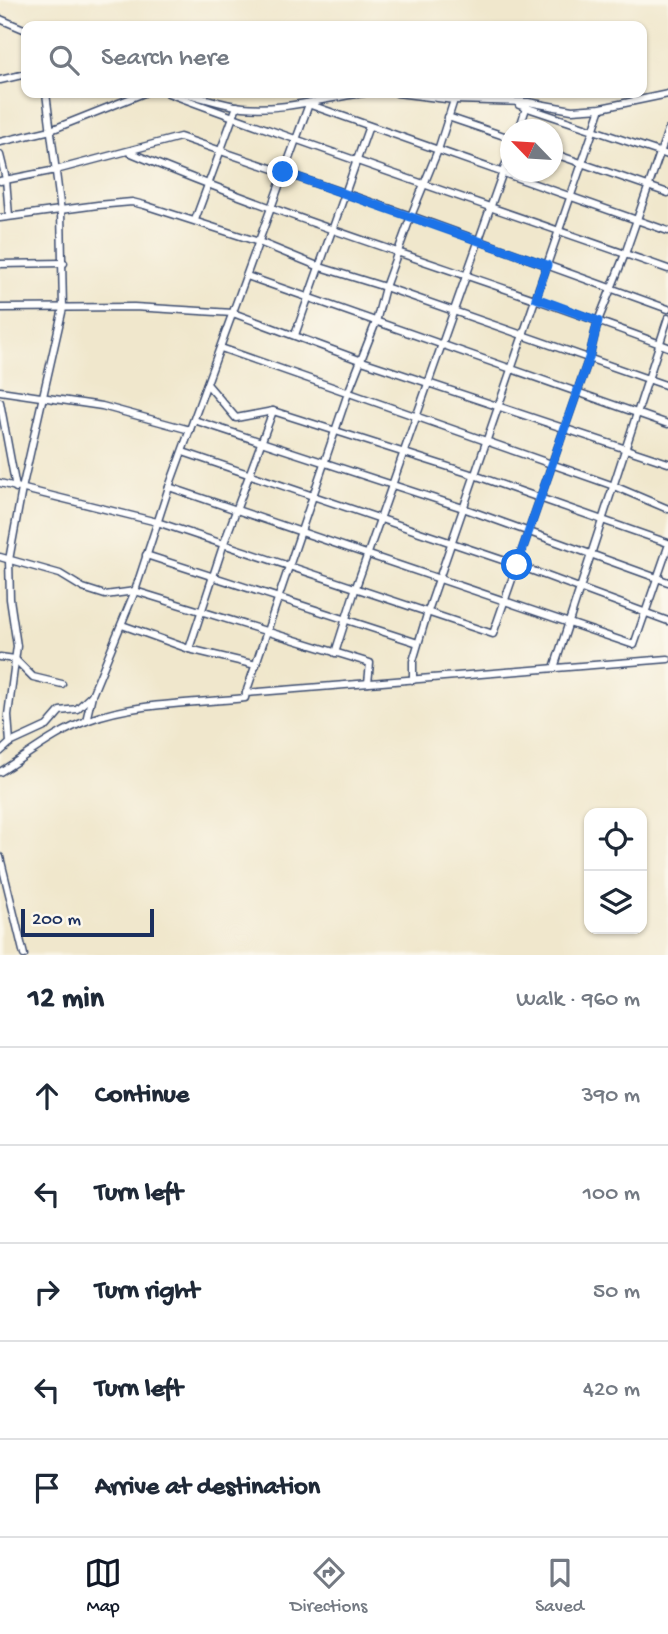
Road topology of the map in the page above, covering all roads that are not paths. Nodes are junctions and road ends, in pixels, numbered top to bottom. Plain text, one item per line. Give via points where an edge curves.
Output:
1 (0, 19) edge
2 (21, 28) edge
3 (21, 75) edge
4 (0, 80) edge
5 (668, 94) edge
6 (47, 98) edge
7 (131, 98) edge
8 (181, 98) edge
9 (204, 98) edge
10 (339, 98) edge
11 (438, 98) edge
12 (454, 100) junction
13 (308, 104) junction
14 (527, 105) junction
15 (237, 106) junction
16 (601, 108) junction
17 (448, 117) junction
18 (234, 118) junction
19 (523, 119) edge
20 (369, 126) junction
21 (594, 129) junction
22 (51, 130) junction
23 (668, 130) edge
24 (500, 135) edge
25 (295, 138) junction
26 (0, 142) edge
27 (438, 150) junction
28 (127, 151) junction
29 (222, 151) junction
30 (664, 153) edge
31 (0, 156) edge
32 (563, 157) edge
33 (356, 162) junction
34 (582, 163) junction
35 (56, 170) junction
36 (500, 171) edge
37 (283, 172) junction
38 (3, 180) edge
39 (500, 180) edge
40 (530, 182) edge
41 (424, 184) junction
42 (208, 186) junction
43 (649, 186) junction
44 (668, 193) edge
45 (345, 194) junction
46 (570, 197) junction
47 (491, 206) junction
48 (271, 207) junction
49 (61, 212) junction
50 (9, 216) junction
51 (411, 216) junction
52 (0, 218) edge
53 (195, 220) junction
54 (637, 220) junction
55 (332, 229) junction
56 (559, 230) junction
57 (668, 231) edge
58 (479, 241) junction
59 (259, 242) junction
60 (399, 251) junction
61 (625, 254) junction
62 (64, 263) junction
63 (0, 264) edge
64 (547, 265) junction
65 (320, 267) junction
66 (668, 269) edge
67 (467, 274) junction
68 (247, 276) junction
69 (385, 287) junction
70 (611, 289) junction
71 (536, 298) junction
72 (309, 299) junction
73 (63, 307) junction
74 (0, 308) edge
75 (668, 309) edge
76 (454, 311) junction
77 (233, 313) junction
78 (668, 318) edge
79 (598, 321) junction
80 (376, 322) junction
81 (295, 335) junction
82 (523, 335) junction
83 (660, 344) junction
84 (441, 346) junction
85 (668, 346) edge
86 (221, 348) junction
87 (589, 358) junction
88 (362, 361) junction
89 (511, 370) junction
90 (649, 379) junction
91 (428, 382) junction
92 (207, 384) junction
93 (668, 386) edge
94 (0, 391) edge
95 (348, 393) junction
96 (577, 393) junction
97 (43, 399) junction
98 (0, 402) edge
99 (499, 405) junction
100 (273, 411) junction
101 (638, 412) junction
102 (416, 416) junction
103 (194, 420) junction
104 (668, 424) edge
105 (565, 428) junction
106 (190, 430) junction
107 (335, 431) junction
108 (486, 440) junction
109 (262, 442) junction
110 (626, 448) junction
111 (183, 452) junction
112 (404, 452) junction
113 (326, 462) junction
114 (668, 463) edge
115 (552, 464) junction
116 (250, 474) junction
117 (474, 475) junction
118 (0, 483) edge
119 (392, 485) junction
120 (614, 486) junction
121 (169, 487) junction
122 (19, 489) junction
123 (313, 498) junction
124 (540, 498) junction
125 (463, 508) junction
126 (237, 509) junction
127 (668, 509) edge
128 (380, 519) junction
129 (603, 520) junction
130 (157, 522) junction
131 (302, 531) junction
132 (529, 532) junction
133 (225, 543) junction
134 (451, 544) junction
135 (668, 545) edge
136 (368, 553) junction
137 (146, 555) junction
138 (592, 555) junction
139 (0, 557) edge
140 (9, 560) junction
141 (290, 565) junction
142 (517, 565) junction
143 (213, 576) junction
144 (439, 577) junction
145 (658, 578) junction
146 (668, 582) edge
147 (356, 587) junction
148 (581, 589) junction
149 (135, 591) junction
150 (279, 598) junction
151 (10, 599) junction
152 (505, 601) junction
153 (0, 603) edge
154 (428, 611) junction
155 (201, 612) junction
156 (646, 612) junction
157 (344, 620) junction
158 (668, 621) edge
159 (569, 624) junction
160 (122, 625) junction
161 (266, 632) junction
162 (418, 643) junction
163 (190, 649) junction
164 (335, 653) junction
165 (0, 657) edge
166 (15, 659) junction
167 (668, 659) edge
168 (256, 664) junction
169 (554, 668) junction
170 (413, 680) junction
171 (368, 683) junction
172 (62, 684) dead end
173 (246, 693) junction
174 (92, 695) junction
175 (86, 721) junction
176 (10, 743) junction
177 (0, 752) edge
178 (0, 772) edge
179 (0, 857) edge
180 (24, 955) edge

1 - 2 street
3 - 4 street
5 - 16 street
6 - 22 street
7 - 22 street
8 - 18 street
9 - 15 street
10 - 13 street
11 - 12 street
12 - 14 street
12 - 17 street
13 - 15 street
13 - 20 street
13 - 25 street
14 - 16 street
14 - 19 street
14 - 21 street
15 - 18 street
16 - 21 street
17 - 24 street
17 - 27 street
18 - 25 street
18 - 29 street
20 - 27 street
20 - 33 street
21 - 30 street
21 - 34 street
22 - 26 street
22 - 35 street
23 - 30 street
25 - 33 street
25 - 37 street
27 - 36 street
27 - 41 street
28 - 29 street via 180,137
28 - 35 street
28 - 42 street
29 - 37 street
29 - 42 street
30 - 43 street
31 - 38 street
32 - 34 street
33 - 41 street
33 - 45 street
34 - 43 street
34 - 46 street
35 - 38 street
35 - 49 street
37 - 45 street
37 - 48 street
38 - 50 street
39 - 47 street
40 - 46 street
41 - 47 street
41 - 51 street
42 - 48 street
42 - 53 street
43 - 44 street
43 - 54 street
45 - 51 street
45 - 55 street
46 - 54 street
46 - 56 street
47 - 56 street
47 - 58 street
48 - 55 street
48 - 59 street
49 - 50 street
49 - 53 street via 132,202
49 - 62 street
50 - 52 street
51 - 58 street
51 - 60 street
53 - 59 street
54 - 57 street
54 - 61 street
55 - 60 street
55 - 65 street
56 - 61 street
56 - 64 street
58 - 64 street
58 - 67 street
59 - 65 street
59 - 68 street
60 - 67 street
60 - 69 street
61 - 66 street
61 - 70 street
62 - 63 street
62 - 73 street
64 - 70 street
64 - 71 street
65 - 69 street
65 - 72 street
67 - 71 street
67 - 76 street
68 - 72 street
68 - 77 street
69 - 76 street
69 - 80 street
70 - 75 street
70 - 79 street
71 - 79 street
71 - 82 street
72 - 80 street
72 - 81 street
73 - 74 street
73 - 77 street
73 - 97 street
76 - 82 street
76 - 84 street
77 - 81 street
77 - 86 street
78 - 83 street
79 - 83 street
79 - 87 street
80 - 84 street
80 - 88 street
81 - 88 street
82 - 87 street
82 - 89 street
83 - 85 street
83 - 90 street
84 - 89 street
84 - 91 street
86 - 92 street
86 - 95 street
87 - 90 street
87 - 96 street
88 - 91 street
88 - 95 street
89 - 96 street
89 - 99 street
90 - 93 street
90 - 101 street
91 - 99 street
91 - 102 street
92 - 100 street via 236,418
92 - 103 street
94 - 97 street
95 - 102 street
95 - 107 street
96 - 101 street
96 - 105 street
97 - 106 street via 102,405
97 - 122 street
98 - 122 street
99 - 105 street
99 - 108 street
100 - 107 street
100 - 109 street
101 - 104 street
101 - 110 street
102 - 108 street
102 - 112 street
103 - 106 street
103 - 109 street
105 - 110 street
105 - 115 street
106 - 111 street
107 - 112 street
107 - 113 street
108 - 115 street
108 - 117 street
109 - 113 street
109 - 116 street
110 - 114 street
110 - 120 street
111 - 116 street
111 - 121 street
112 - 117 street
112 - 119 street
113 - 119 street
113 - 123 street
115 - 120 street
115 - 124 street
116 - 123 street
116 - 126 street
117 - 124 street
117 - 125 street
118 - 122 street
119 - 125 street
119 - 128 street
120 - 127 street
120 - 129 street
121 - 126 street
121 - 130 street
122 - 130 street
122 - 140 street
123 - 128 street
123 - 131 street
124 - 129 street
124 - 132 street
125 - 132 street
125 - 134 street
126 - 131 street
126 - 133 street
128 - 134 street
128 - 136 street
129 - 135 street
129 - 138 street
130 - 133 street
130 - 137 street
131 - 136 street
131 - 141 street
132 - 138 street
132 - 142 street
133 - 141 street
133 - 143 street
134 - 142 street
134 - 144 street
135 - 145 street
136 - 144 street
136 - 147 street
137 - 143 street
137 - 149 street
138 - 145 street
138 - 148 street
139 - 140 street
140 - 149 street via 61,574 105,595
140 - 151 street
141 - 147 street
141 - 150 street
142 - 148 street
142 - 152 street
143 - 150 street
143 - 155 street
144 - 152 street
144 - 154 street
145 - 146 street
145 - 156 street
147 - 154 street
147 - 157 street
148 - 156 street
148 - 159 street
149 - 155 street
149 - 160 street
150 - 157 street
150 - 161 street
151 - 153 street
151 - 166 street
152 - 154 street via 493,634
152 - 159 street
154 - 162 street
155 - 161 street
155 - 163 street
156 - 158 street
156 - 159 street via 635,645
157 - 162 street
157 - 164 street
159 - 169 street
160 - 163 street
160 - 174 street
161 - 164 street
161 - 168 street
162 - 170 street
163 - 168 street
164 - 171 street via 370,663
165 - 166 street
166 - 172 street via 33,677
166 - 176 street via 8,715
167 - 169 street
168 - 173 street
169 - 170 street
170 - 171 street
171 - 173 street
173 - 175 street via 245,698 134,709
174 - 175 street
174 - 176 street via 78,709 60,711 47,726
175 - 178 street via 38,745
176 - 177 street
179 - 180 street

